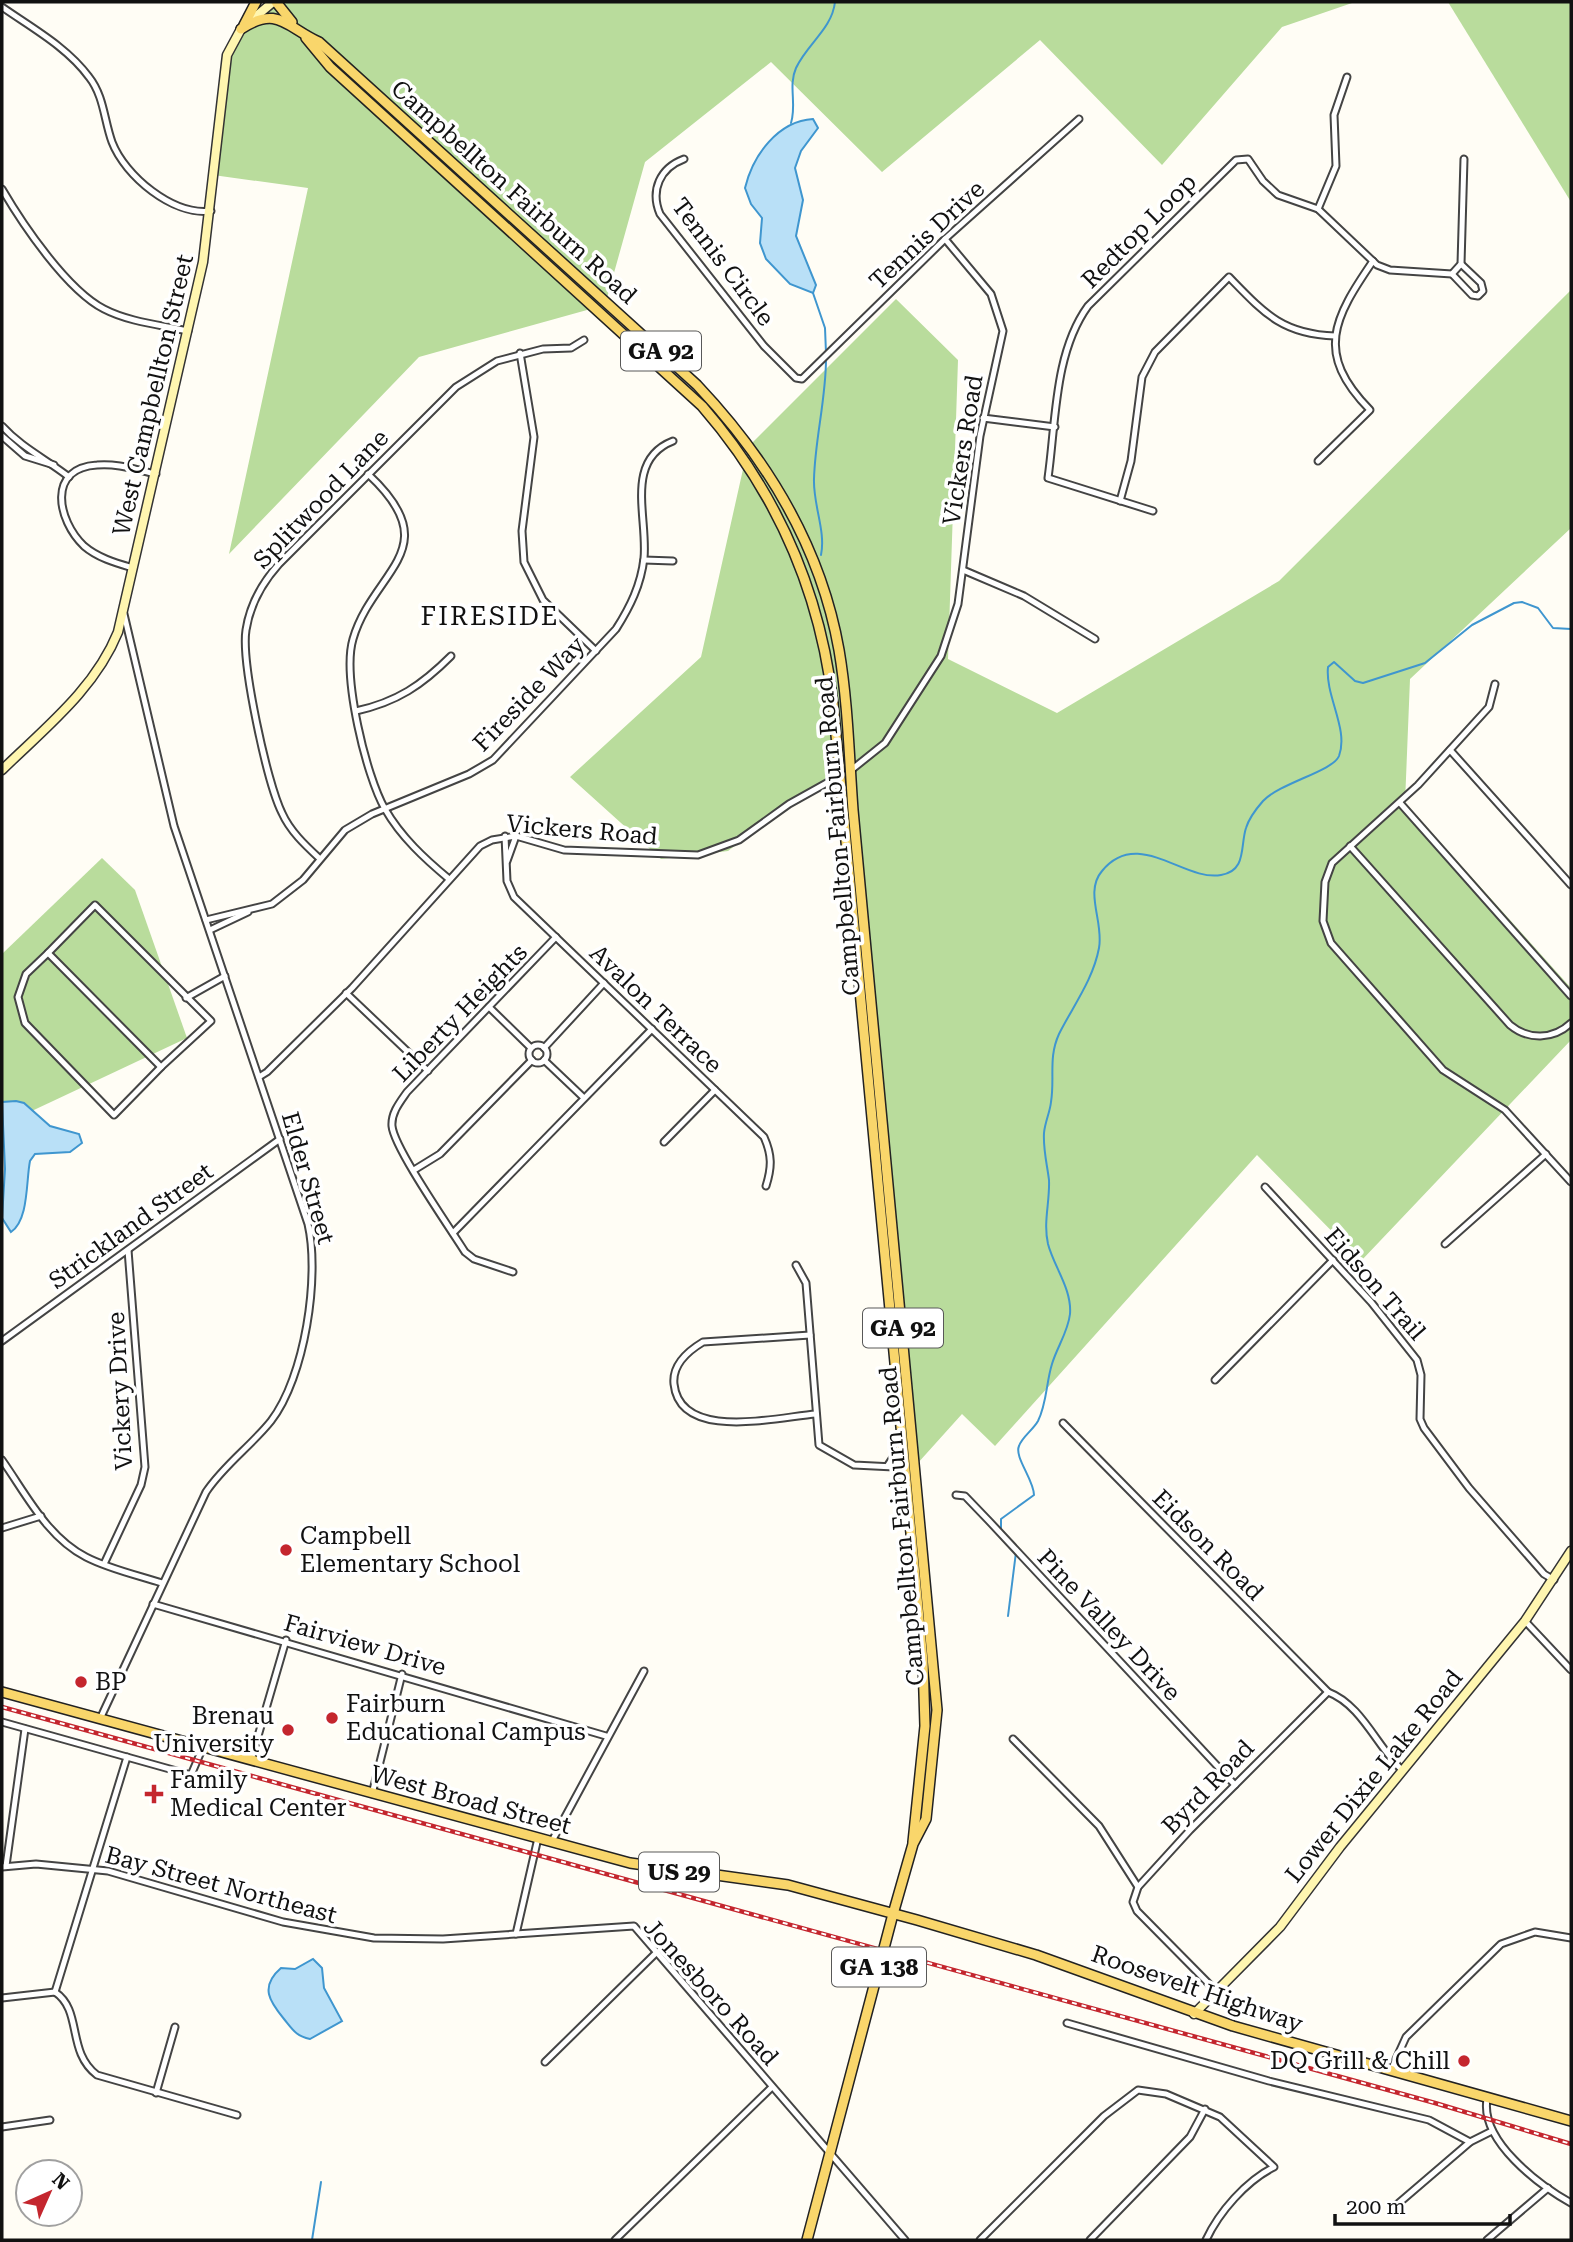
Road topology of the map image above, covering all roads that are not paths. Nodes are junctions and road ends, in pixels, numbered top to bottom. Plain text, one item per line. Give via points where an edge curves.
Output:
1 (256, 2) edge
2 (274, 2) edge
3 (2, 7) edge
4 (241, 29) junction
5 (304, 35) junction
6 (1347, 78) dead end
7 (1079, 118) dead end
8 (684, 159) dead end
9 (1464, 159) dead end
10 (2, 189) edge
11 (1318, 209) junction
12 (211, 211) junction
13 (945, 239) junction
14 (1373, 261) junction
15 (1461, 264) junction
16 (1452, 274) junction
17 (188, 331) junction
18 (1335, 336) junction
19 (584, 340) dead end
20 (520, 354) junction
21 (802, 379) joint
22 (983, 418) junction
23 (2, 426) edge
24 (1055, 427) junction
25 (2, 436) edge
26 (673, 441) dead end
27 (1318, 461) dead end
28 (54, 465) junction
29 (156, 474) junction
30 (368, 474) junction
31 (69, 477) junction
32 (1120, 501) junction
33 (1153, 511) dead end
34 (643, 559) junction
35 (673, 561) dead end
36 (133, 568) junction
37 (962, 570) junction
38 (123, 612) junction
39 (1094, 639) dead end
40 (596, 651) junction
41 (451, 656) dead end
42 (1495, 684) dead end
43 (356, 711) junction
44 (1450, 750) junction
45 (2, 770) edge
46 (850, 771) junction
47 (838, 776) junction
48 (1400, 803) junction
49 (385, 809) junction
50 (505, 836) junction
51 (516, 836) junction
52 (1350, 846) junction
53 (319, 859) junction
54 (507, 861) junction
55 (449, 879) junction
56 (1571, 886) edge
57 (248, 912) junction
58 (206, 920) junction
59 (210, 930) junction
60 (556, 937) junction
61 (48, 953) junction
62 (225, 976) junction
63 (604, 983) junction
64 (346, 993) junction
65 (1571, 996) edge
66 (186, 998) junction
67 (489, 1007) junction
68 (1571, 1023) edge
69 (652, 1029) junction
70 (531, 1048) junction
71 (544, 1048) junction
72 (532, 1060) junction
73 (544, 1060) junction
74 (161, 1067) junction
75 (428, 1071) junction
76 (259, 1077) junction
77 (715, 1090) junction
78 (584, 1098) junction
79 (280, 1139) junction
80 (664, 1142) dead end
81 (1546, 1154) junction
82 (414, 1170) junction
83 (1571, 1182) edge
84 (766, 1186) dead end
85 (1265, 1187) dead end
86 (453, 1233) junction
87 (1445, 1244) dead end
88 (128, 1250) junction
89 (1333, 1261) junction
90 (796, 1265) dead end
91 (513, 1272) dead end
92 (810, 1335) junction
93 (2, 1341) edge
94 (1215, 1380) dead end
95 (816, 1414) junction
96 (1063, 1423) dead end
97 (902, 1443) junction
98 (2, 1460) edge
99 (888, 1465) junction
100 (905, 1482) junction
101 (956, 1495) dead end
102 (41, 1516) junction
103 (2, 1528) edge
104 (1571, 1551) edge
105 (104, 1564) junction
106 (1554, 1580) junction
107 (162, 1583) junction
108 (153, 1604) junction
109 (1525, 1620) junction
110 (286, 1640) junction
111 (1571, 1670) edge
112 (643, 1671) dead end
113 (402, 1674) junction
114 (2, 1692) edge
115 (1328, 1692) junction
116 (100, 1719) junction
117 (2, 1722) edge
118 (25, 1729) junction
119 (606, 1736) junction
120 (1013, 1739) dead end
121 (203, 1747) junction
122 (127, 1757) junction
123 (251, 1760) junction
124 (1402, 1770) junction
125 (1235, 1785) junction
126 (372, 1794) junction
127 (538, 1838) junction
128 (552, 1841) junction
129 (913, 1844) junction
130 (4, 1866) edge
131 (93, 1869) junction
132 (1138, 1887) junction
133 (893, 1914) junction
134 (516, 1934) junction
135 (1571, 1938) edge
136 (657, 1952) junction
137 (55, 1992) junction
138 (1217, 1992) junction
139 (2, 1998) edge
140 (1194, 2014) junction
141 (1068, 2023) dead end
142 (175, 2026) dead end
143 (545, 2062) dead end
144 (1391, 2070) junction
145 (772, 2087) junction
146 (156, 2093) junction
147 (1487, 2099) junction
148 (1205, 2109) junction
149 (237, 2115) dead end
150 (50, 2120) dead end
151 (1571, 2121) edge
152 (2, 2127) edge
153 (1492, 2131) junction
154 (1470, 2142) junction
155 (828, 2152) junction
156 (1548, 2188) junction
157 (1571, 2203) edge
158 (1393, 2208) dead end
159 (615, 2240) edge
160 (807, 2240) edge
161 (905, 2240) edge
162 (980, 2240) edge
163 (1090, 2240) edge
164 (1206, 2240) edge
165 (1487, 2240) edge

1 - 4 main road
2 - 4 main road, West Campbellton Street
2 - 5 main road, Campbellton Fairburn Road / GA 92
3 - 12 street via 55,44 88,75 100,97 113,145 131,173 164,199
4 - 5 main road via 258,19 274,17
4 - 12 main road, West Campbellton Street via 226,65
5 - 46 main road, Campbellton Fairburn Road / GA 92 via 318,41 674,363 712,400 751,449 790,511 823,586 839,652
5 - 47 main road, Campbellton Fairburn Road / GA 92 via 330,67 690,392 737,448 778,516 814,606 831,684
6 - 11 street via 1334,116 1336,166
7 - 13 street, Tennis Drive
8 - 21 street, Tennis Circle via 669,167 658,181 655,198 660,214 764,346
9 - 15 street
10 - 17 street via 31,236 87,297 119,316
11 - 14 street, Redtop Loop
11 - 24 street, Redtop Loop via 1278,195 1248,159 1236,160 1075,324 1066,348
12 - 17 main road, West Campbellton Street
13 - 21 street, Tennis Drive
13 - 22 street, Vickers Road via 991,294 1002,323 1002,344
14 - 16 street, Redtop Loop via 1390,270
14 - 18 street via 1343,305
15 - 16 street
15 - 16 street via 1483,291 1472,295
17 - 29 main road, West Campbellton Street
18 - 27 street via 1344,377 1370,410
18 - 32 street via 1297,332 1279,323 1229,277 1155,352 1142,377 1131,461
19 - 20 street, Splitwood Lane via 570,348
20 - 30 street, Splitwood Lane via 497,361 456,387
20 - 40 street via 534,437 522,531 524,562 543,600
22 - 24 street
22 - 37 street, Vickers Road
23 - 28 street via 20,445
24 - 32 street, Redtop Loop via 1048,478
25 - 28 street via 25,456
26 - 34 street, Fireside Way via 647,461 642,481
28 - 31 street
29 - 31 street via 98,465 79,469
29 - 36 main road, West Campbellton Street
30 - 43 street via 396,504 404,540 397,567 352,640 349,672
30 - 53 street, Splitwood Lane via 270,575 253,603 245,633 246,670 275,798 291,829
31 - 36 street via 61,506 75,536 98,556
32 - 33 street, Redtop Loop
34 - 35 street
34 - 40 street, Fireside Way via 629,610
36 - 38 main road, West Campbellton Street
37 - 39 street via 1024,596
37 - 46 street, Vickers Road via 956,613 941,656 885,743
38 - 45 main road, West Campbellton Street via 99,671
38 - 58 street, Elder Street via 165,795
40 - 49 street, Fireside Way via 493,760
41 - 43 street via 407,695
42 - 44 street via 1489,707
43 - 49 street via 372,778
44 - 48 street
44 - 56 street
46 - 47 street, Vickers Road
46 - 129 main road, Campbellton Fairburn Road / GA 92 via 937,1687 926,1819
47 - 51 street, Vickers Road via 733,844 698,855 564,850
47 - 97 main road, Campbellton Fairburn Road / GA 92
48 - 52 street
48 - 65 street
49 - 53 street, Fireside Way via 345,831
49 - 55 street via 410,843
50 - 51 street, Vickers Road
50 - 54 street, Avalon Terrace
50 - 55 street, Vickers Road via 480,846
51 - 54 street, Avalon Terrace
52 - 68 street via 1510,1025 1530,1036 1542,1036
52 - 81 street via 1332,863 1325,882 1323,921 1331,943 1443,1070 1506,1110
53 - 57 street, Fireside Way via 290,892
54 - 60 street, Avalon Terrace via 507,881 514,897
55 - 64 street, Vickers Road
57 - 58 street, Fireside Way
57 - 59 street, Fireside Way
58 - 59 street, Elder Street
59 - 62 street, Elder Street
60 - 63 street, Avalon Terrace
60 - 67 street, Liberty Heights
61 - 66 street via 94,905
61 - 74 street
61 - 74 street via 26,974 18,998 25,1023 114,1115
62 - 66 street
62 - 76 street, Elder Street
63 - 69 street, Avalon Terrace
63 - 71 street
64 - 75 street
64 - 76 street, Vickers Road
66 - 74 street via 211,1021
67 - 70 street
67 - 75 street, Liberty Heights
69 - 77 street, Avalon Terrace
69 - 78 street
70 - 71 street
70 - 72 street
71 - 73 street
72 - 73 street
72 - 82 street via 440,1154
73 - 78 street
75 - 82 street, Liberty Heights via 397,1105 391,1124 397,1145
76 - 79 street, Elder Street
77 - 80 street
77 - 84 street, Avalon Terrace via 764,1137 772,1167
78 - 86 street
79 - 88 street, Strickland Street
79 - 107 street, Elder Street via 313,1248 313,1290 296,1368 272,1420 205,1492
81 - 83 street
81 - 87 street
82 - 86 street, Liberty Heights
85 - 89 street, Eidson Trail
86 - 91 street, Liberty Heights via 474,1259
88 - 93 street, Strickland Street
88 - 105 street, Vickery Drive via 145,1467
89 - 94 street
89 - 106 street, Eidson Trail via 1417,1360 1420,1419 1429,1436 1469,1488
90 - 92 street via 806,1283
92 - 95 street
92 - 95 street via 703,1342 678,1364 673,1382 678,1401 691,1415 710,1422
95 - 99 street via 819,1446 855,1465
96 - 115 street, Eidson Road
97 - 99 street
97 - 100 main road, Campbellton Fairburn Road / GA 92
98 - 102 street
99 - 100 street via 899,1471
100 - 129 main road, Campbellton Fairburn Road / GA 92 via 925,1705
101 - 125 street, Pine Valley Drive via 965,1496
102 - 103 street
102 - 105 street via 69,1546
104 - 106 main road, Lower Dixie Lake Road
105 - 107 street
106 - 109 main road, Lower Dixie Lake Road
107 - 108 street, Elder Street
108 - 110 street, Fairview Drive
108 - 116 street, Elder Street
109 - 111 street
109 - 124 main road, Lower Dixie Lake Road
110 - 113 street, Fairview Drive
110 - 123 street
112 - 119 street
113 - 119 street, Fairview Drive
113 - 126 street
114 - 116 main road, West Broad Street / US 29
115 - 124 street via 1371,1730
115 - 125 street, Byrd Road
116 - 121 main road, West Broad Street / US 29
117 - 118 street
118 - 122 street
118 - 130 street
119 - 128 street
120 - 132 street via 1099,1826
121 - 122 street via 191,1775
121 - 123 main road, West Broad Street / US 29
122 - 131 street
123 - 126 main road, West Broad Street / US 29
124 - 138 main road, Lower Dixie Lake Road via 1280,1927
125 - 132 street, Byrd Road
126 - 127 main road, West Broad Street / US 29
127 - 128 main road, West Broad Street / US 29
127 - 134 street
128 - 133 main road, West Broad Street / US 29 via 674,1871 788,1885
129 - 133 main road, Campbellton Fairburn Road / GA 92
130 - 131 street, Bay Street Northeast
131 - 134 street, Bay Street Northeast via 337,1934 413,1940
131 - 137 street
132 - 138 street via 1133,1902 1137,1912
133 - 140 main road, Roosevelt Highway / US 29 via 1035,1955
133 - 155 main road, GA 138
134 - 136 street, Jonesboro Road via 634,1926
135 - 144 street via 1535,1932 1501,1944 1406,2037
136 - 143 street
136 - 145 street, Jonesboro Road
137 - 139 street
137 - 146 street via 69,2009 77,2050 89,2069 105,2079
138 - 140 main road, Lower Dixie Lake Road
140 - 144 main road, Roosevelt Highway / US 29
141 - 154 street via 1269,2081 1429,2120
142 - 146 street
144 - 147 main road, Roosevelt Highway / US 29
145 - 155 street, Jonesboro Road
145 - 159 street
146 - 149 street
147 - 151 main road, Roosevelt Highway / US 29
147 - 153 street
148 - 162 street via 1153,2090 1138,2090 1104,2116
148 - 163 street via 1190,2137
148 - 164 street via 1220,2117 1274,2167 1262,2173 1219,2217
150 - 152 street
153 - 154 street
153 - 156 street via 1518,2163
154 - 158 street
155 - 160 main road, GA 138
155 - 161 street, Jonesboro Road
156 - 157 street
156 - 165 street

